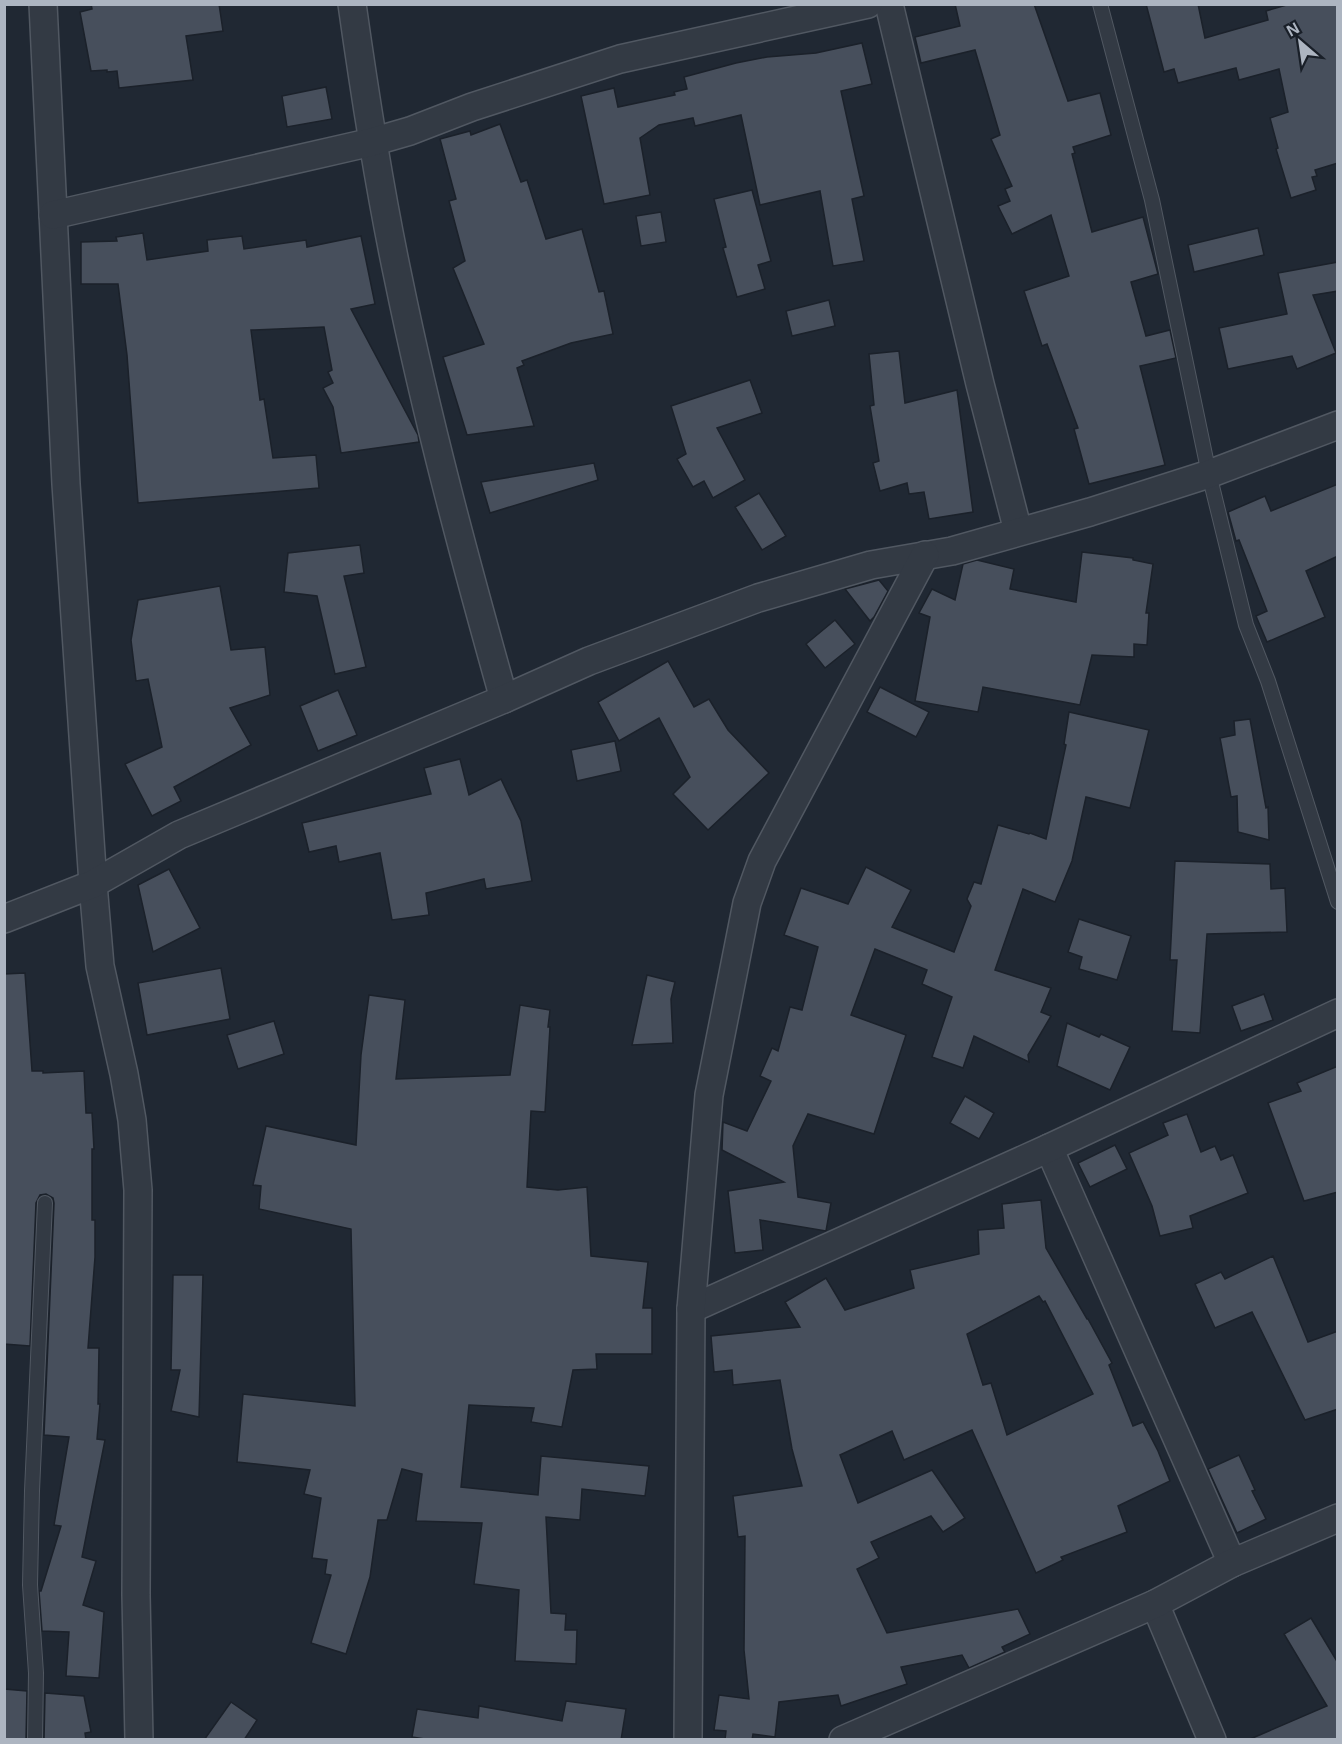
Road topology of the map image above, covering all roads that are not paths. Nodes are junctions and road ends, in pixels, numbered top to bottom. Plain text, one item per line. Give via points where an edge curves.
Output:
1 (43, 4) edge
2 (352, 4) edge
3 (868, 4) edge
4 (889, 4) edge
5 (1100, 4) edge
6 (372, 142) junction
7 (53, 215) junction
8 (1338, 425) edge
9 (1209, 474) junction
10 (1018, 531) junction
11 (925, 555) junction
12 (504, 699) junction
13 (93, 884) junction
14 (1338, 902) edge
15 (4, 919) edge
16 (1338, 1013) edge
17 (1049, 1148) junction
18 (45, 1203) dead end
19 (691, 1310) junction
20 (1338, 1518) edge
21 (1232, 1563) junction
22 (1155, 1604) junction
23 (881, 1732) edge
24 (35, 1740) edge
25 (139, 1740) edge
26 (688, 1740) edge
27 (843, 1740) edge
28 (1212, 1740) edge

1 - 7 street
2 - 6 street
3 - 6 street via 620,59
4 - 10 street
5 - 9 lane via 1152,200
6 - 7 street
6 - 12 street via 398,279 459,541
7 - 13 street via 66,484
8 - 9 street
9 - 10 street
9 - 14 lane via 1246,625 1268,681
10 - 11 street
11 - 12 street via 871,564 758,598 589,661
11 - 19 street via 762,861 747,903 709,1095
12 - 13 street via 179,835
13 - 15 street
13 - 25 street via 100,966 132,1120 138,1190
16 - 17 street
17 - 19 street
17 - 21 street
18 - 24 lane via 30,1585 36,1673
19 - 26 street
20 - 21 street
21 - 22 street
22 - 23 street
22 - 28 street
23 - 27 street

